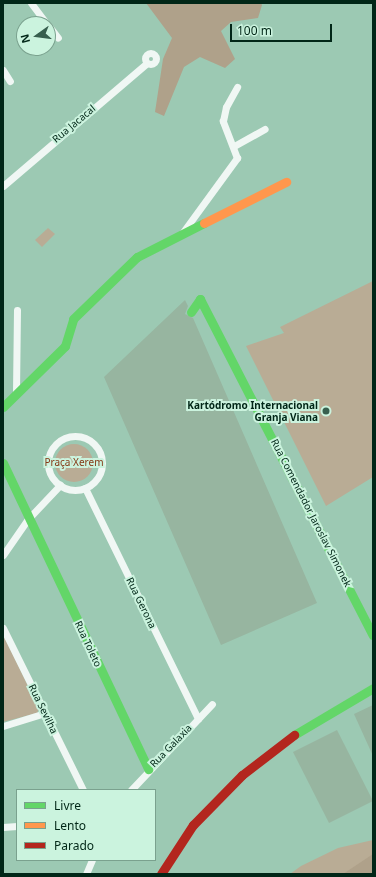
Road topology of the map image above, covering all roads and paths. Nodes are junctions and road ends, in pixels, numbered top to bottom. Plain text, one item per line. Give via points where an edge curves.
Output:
1 (31, 3) edge
2 (41, 16) edge
3 (56, 35) edge
4 (58, 38) dead end
5 (147, 63) dead end
6 (3, 70) edge
7 (10, 81) dead end
8 (238, 88) dead end
9 (265, 129) dead end
10 (234, 146) junction
11 (286, 182) dead end
12 (3, 186) edge
13 (183, 232) junction
14 (17, 310) dead end
15 (190, 312) dead end
16 (16, 392) junction
17 (3, 407) edge
18 (3, 463) edge
19 (60, 485) junction
20 (85, 488) junction
21 (28, 519) junction
22 (4, 553) edge
23 (3, 628) edge
24 (373, 635) edge
25 (373, 688) edge
26 (212, 704) dead end
27 (45, 713) junction
28 (198, 718) junction
29 (3, 726) edge
30 (148, 769) junction
31 (83, 789) edge
32 (132, 789) edge
33 (16, 826) edge
34 (3, 827) edge
35 (92, 861) edge
36 (86, 874) edge
37 (161, 874) edge

1 - 2 street
3 - 4 street
5 - 12 street, Rua Jacacal
6 - 7 street
8 - 10 street via 226,107 223,121
9 - 10 street
10 - 13 street via 237,158 234,164
11 - 13 street
13 - 16 street via 137,257 90,302 70,324 65,346
14 - 16 street
15 - 24 street, Rua Comendador Jaroslav Simonek via 200,299
16 - 17 street
18 - 21 street, Rua Toleto
19 - 20 street via 77,490
19 - 20 street via 50,471 50,453 61,440 78,436 94,444 102,459 98,477
19 - 21 street
20 - 28 street, Rua Gerona
21 - 22 street
21 - 30 street, Rua Toleto
23 - 27 street, Rua Sevilha
25 - 37 street via 305,726 242,775 193,825
26 - 28 street, Rua Galaxia
27 - 29 street
27 - 31 street, Rua Sevilha
28 - 30 street, Rua Galaxia
30 - 32 street, Rua Galaxia
33 - 34 street
35 - 36 street

